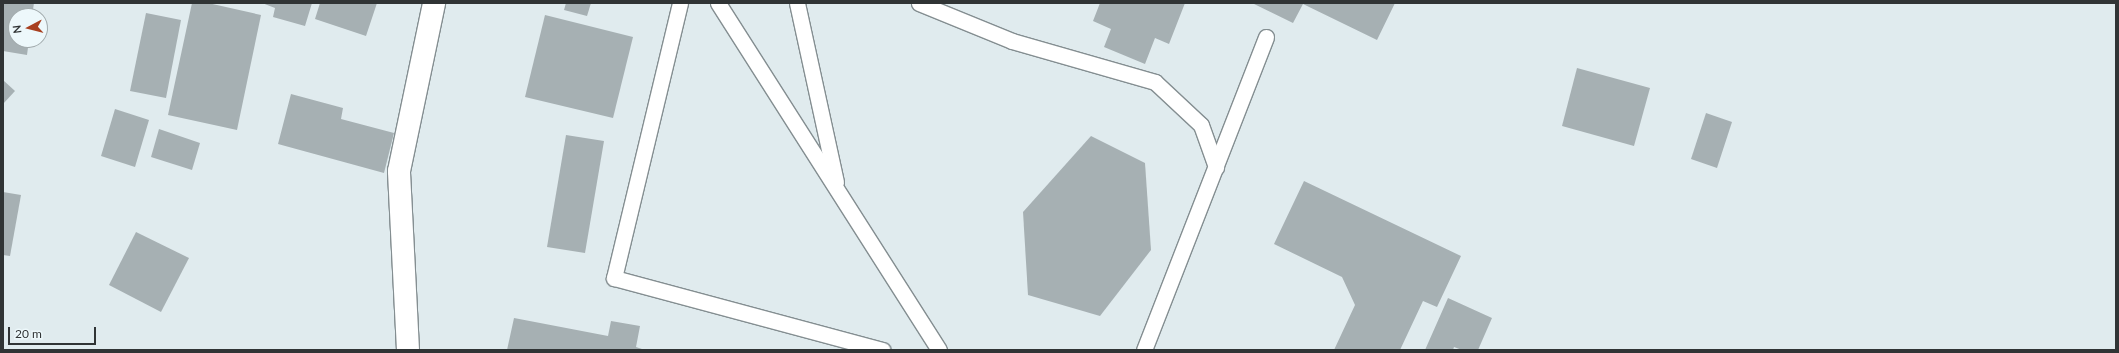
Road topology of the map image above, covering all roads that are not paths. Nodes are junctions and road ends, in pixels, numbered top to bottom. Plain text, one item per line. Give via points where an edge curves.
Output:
1 (434, 3) edge
2 (680, 3) edge
3 (718, 3) edge
4 (797, 3) edge
5 (919, 3) edge
6 (1266, 37) dead end
7 (1216, 167) junction
8 (838, 191) junction
9 (408, 350) edge
10 (884, 350) edge
11 (939, 350) edge
12 (1144, 350) edge

1 - 9 street via 399,171
2 - 10 lane via 614,278
3 - 8 lane
4 - 8 lane
5 - 7 lane via 1012,41 1154,82 1201,125
6 - 7 lane
7 - 12 lane
8 - 11 lane

